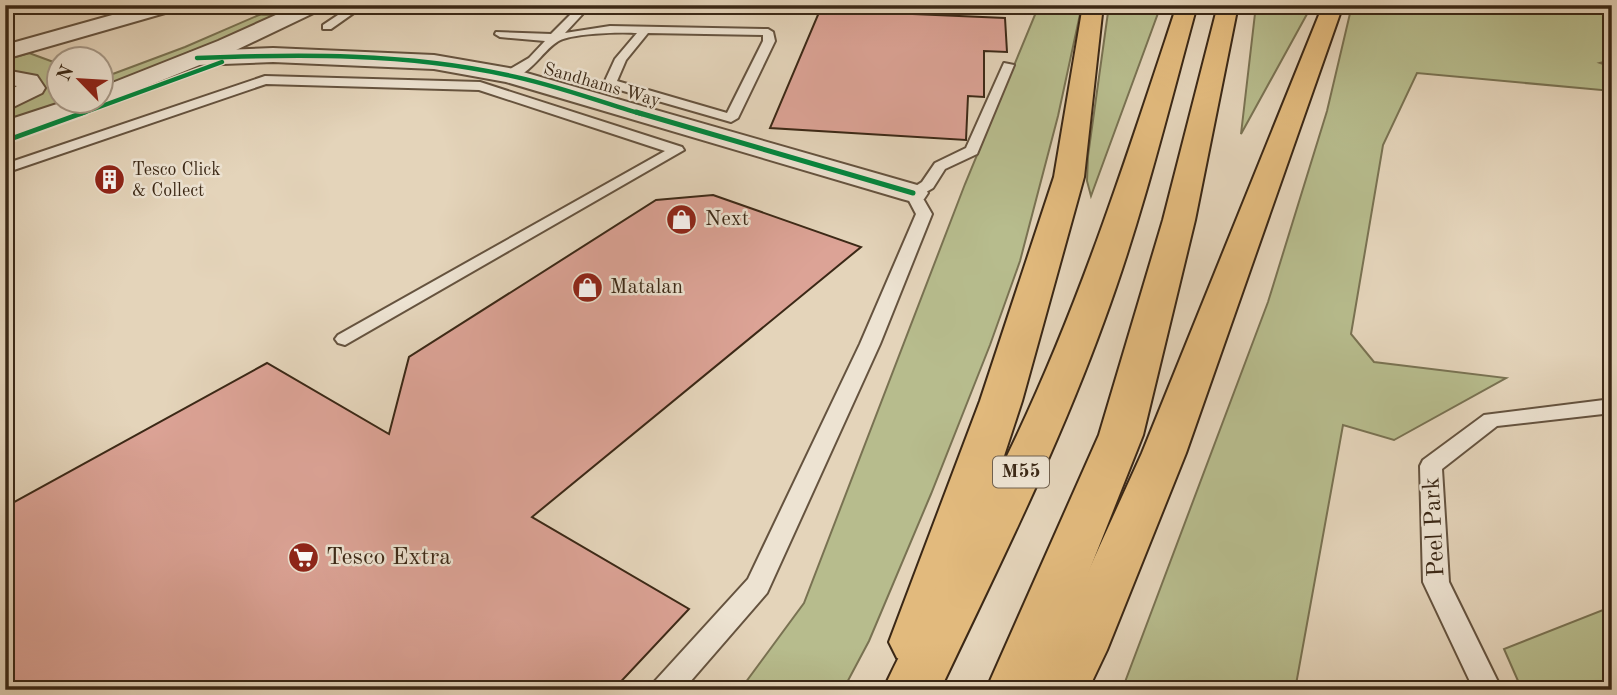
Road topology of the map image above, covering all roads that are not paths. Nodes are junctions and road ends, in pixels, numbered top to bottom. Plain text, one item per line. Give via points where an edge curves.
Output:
1 (172, 5) edge
2 (247, 5) edge
3 (315, 5) edge
4 (360, 5) edge
5 (586, 5) edge
6 (1093, 5) edge
7 (1187, 5) edge
8 (1228, 5) edge
9 (1333, 5) edge
10 (277, 7) dead end
11 (327, 27) dead end
12 (646, 29) junction
13 (500, 34) dead end
14 (554, 38) junction
15 (226, 46) junction
16 (5, 52) edge
17 (273, 55) junction
18 (197, 58) junction
19 (1008, 65) dead end
20 (509, 75) junction
21 (5, 77) edge
22 (116, 90) edge
23 (5, 103) edge
24 (46, 116) edge
25 (5, 130) edge
26 (5, 169) edge
27 (913, 193) junction
28 (345, 339) dead end
29 (1612, 406) edge
30 (664, 690) edge
31 (899, 690) edge
32 (911, 690) edge
33 (1014, 690) edge
34 (1060, 690) edge
35 (1488, 690) edge

1 - 16 street
2 - 10 street
3 - 15 street
4 - 11 lane
5 - 14 lane
6 - 31 main road via 1069,177 1001,401
7 - 32 main road, M55 via 1119,231 1085,322 1029,456
8 - 33 main road via 1179,220 1121,435
9 - 34 main road via 1164,453
12 - 12 lane via 621,59 610,83 731,118 769,41 768,32
12 - 14 lane
13 - 14 lane
14 - 20 lane via 533,60
15 - 17 street, Sandhams Way
15 - 18 street
17 - 18 street, Sandhams Way
17 - 20 street, Sandhams Way via 434,62
18 - 22 street
19 - 27 lane via 972,151 940,166 928,185
20 - 27 street, Sandhams Way
21 - 23 street via 28,81 33,88
24 - 25 street
26 - 28 lane via 265,80 480,86 677,150
27 - 30 lane via 924,214 870,344 758,586
29 - 35 lane, Peel Park via 1491,420 1431,466 1436,582

